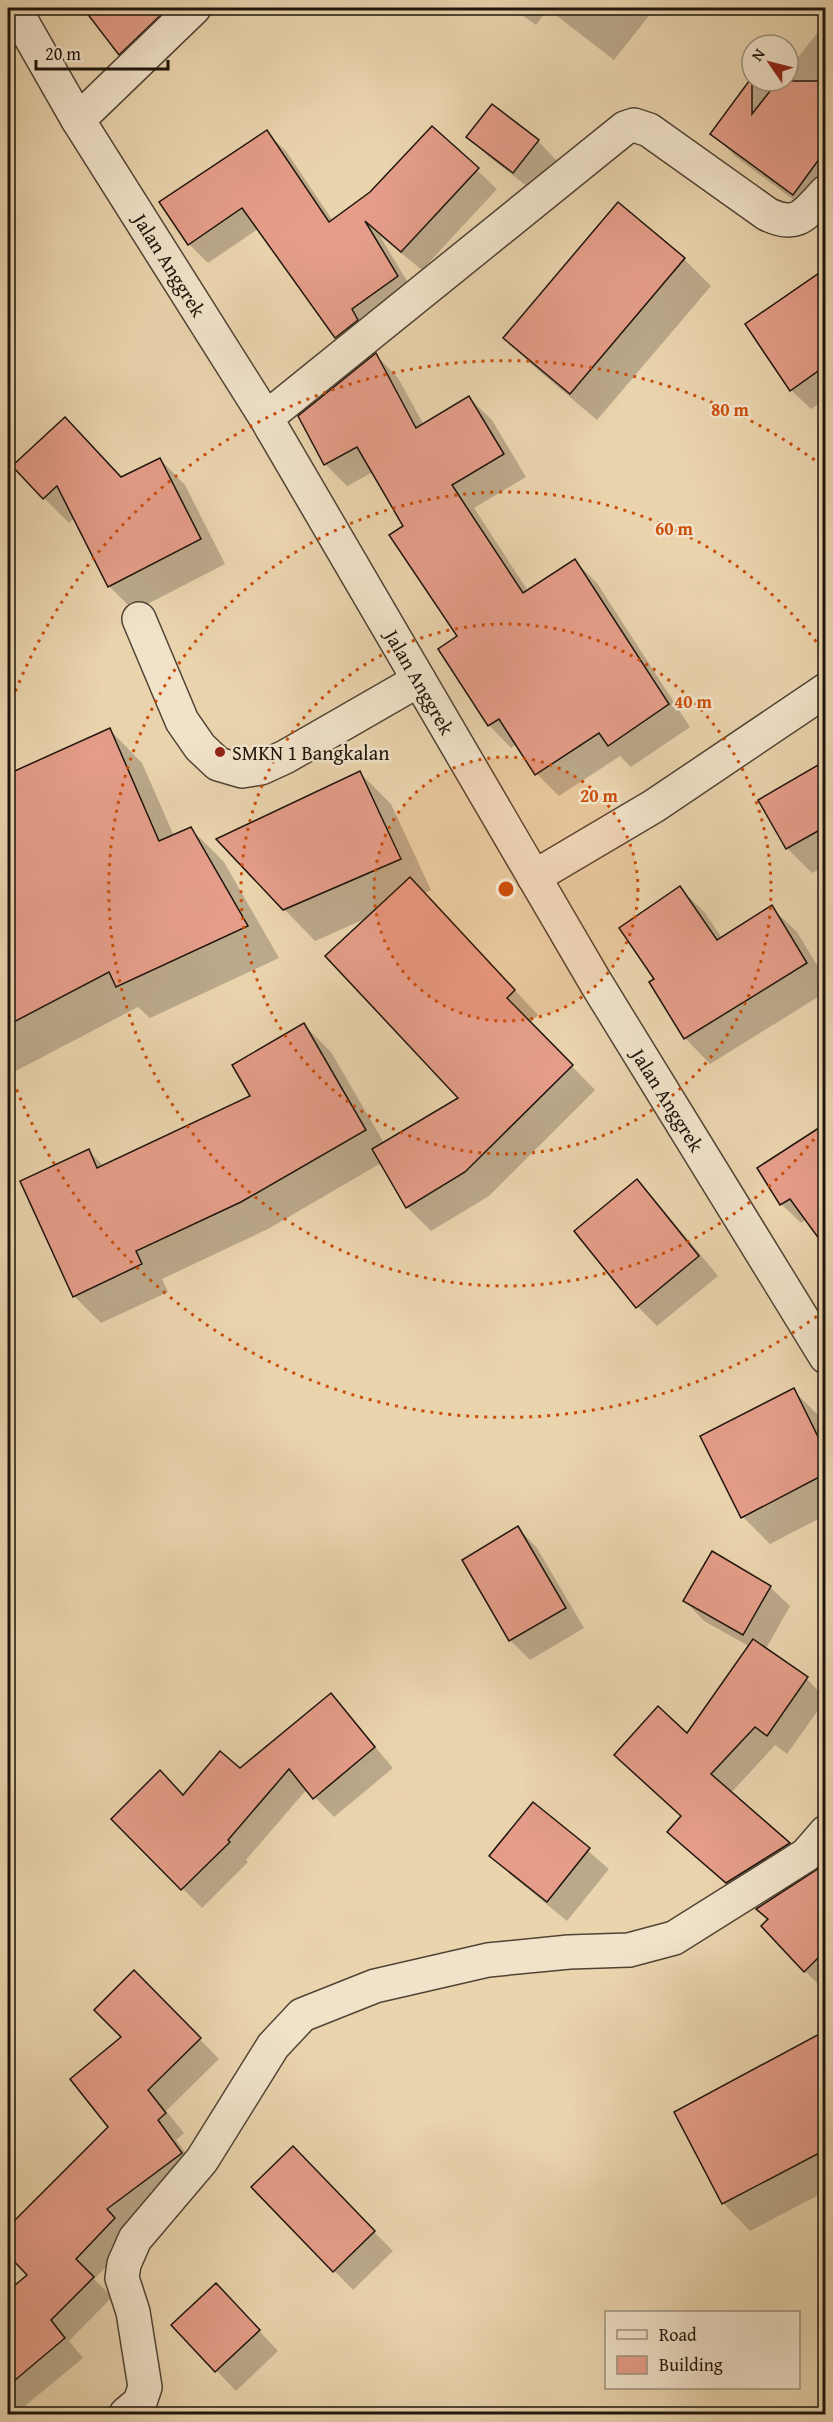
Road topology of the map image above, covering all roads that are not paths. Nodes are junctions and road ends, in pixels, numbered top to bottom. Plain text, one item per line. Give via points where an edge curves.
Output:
1 (14, 8) edge
2 (194, 8) edge
3 (78, 120) junction
4 (825, 192) edge
5 (266, 418) junction
6 (139, 619) dead end
7 (419, 680) junction
8 (825, 690) edge
9 (534, 877) junction
10 (825, 1357) edge
11 (825, 1832) edge
12 (126, 2415) edge

1 - 3 street, Jalan Anggrek
2 - 3 street
3 - 5 street, Jalan Anggrek
4 - 5 street via 798,219 782,221 766,214 649,130 634,125 625,128
5 - 7 street, Jalan Anggrek
6 - 7 street via 182,722 218,765 242,771 261,768 285,757
7 - 9 street, Jalan Anggrek
8 - 9 street via 654,806
9 - 10 street, Jalan Anggrek
11 - 12 street via 806,1855 674,1938 629,1950 488,1960 375,1986 302,2015 273,2046 202,2160 135,2239 122,2278 133,2312 145,2387 140,2402

